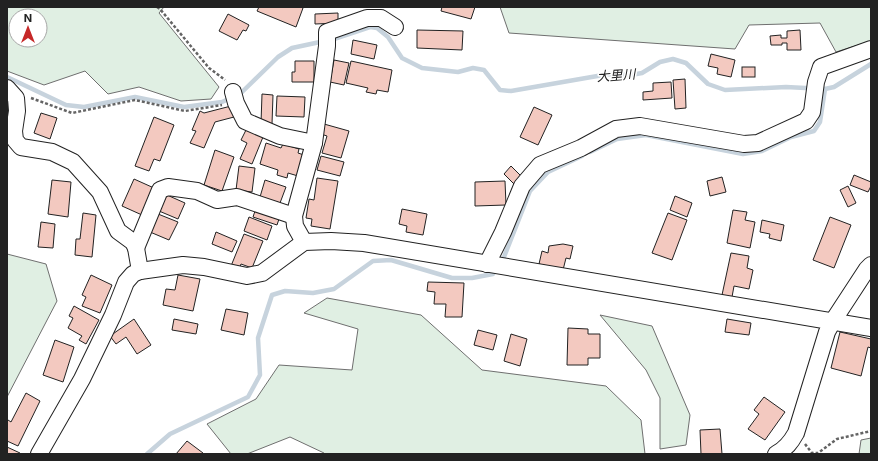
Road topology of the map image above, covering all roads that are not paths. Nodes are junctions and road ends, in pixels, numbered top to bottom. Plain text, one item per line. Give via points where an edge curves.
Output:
1 (396, 27) dead end
2 (871, 49) edge
3 (12, 93) edge
4 (233, 93) road end
5 (314, 143) junction
6 (294, 216) junction
7 (304, 242) junction
8 (136, 248) junction
9 (487, 264) junction
10 (871, 265) edge
11 (140, 271) junction
12 (833, 321) junction
13 (871, 328) edge
14 (39, 454) edge
15 (776, 454) edge

1 - 5 street via 381,18 367,18 327,39
2 - 9 street via 821,67 812,112 806,121 758,143 744,144 640,126 616,129 581,148 540,165 522,186
3 - 8 street via 17,111 15,140 21,147 52,152 73,162 100,192 118,231 133,242
4 - 5 street via 245,121 280,136
5 - 6 street
6 - 7 street via 295,226
6 - 8 street via 237,197 217,200 197,191 168,187 160,190
7 - 9 street via 364,244
7 - 11 street via 262,273 247,276 183,265
8 - 11 street
9 - 12 street
10 - 12 street
11 - 14 street via 126,282 82,379
12 - 13 street
12 - 15 street via 827,332 796,433 791,442

